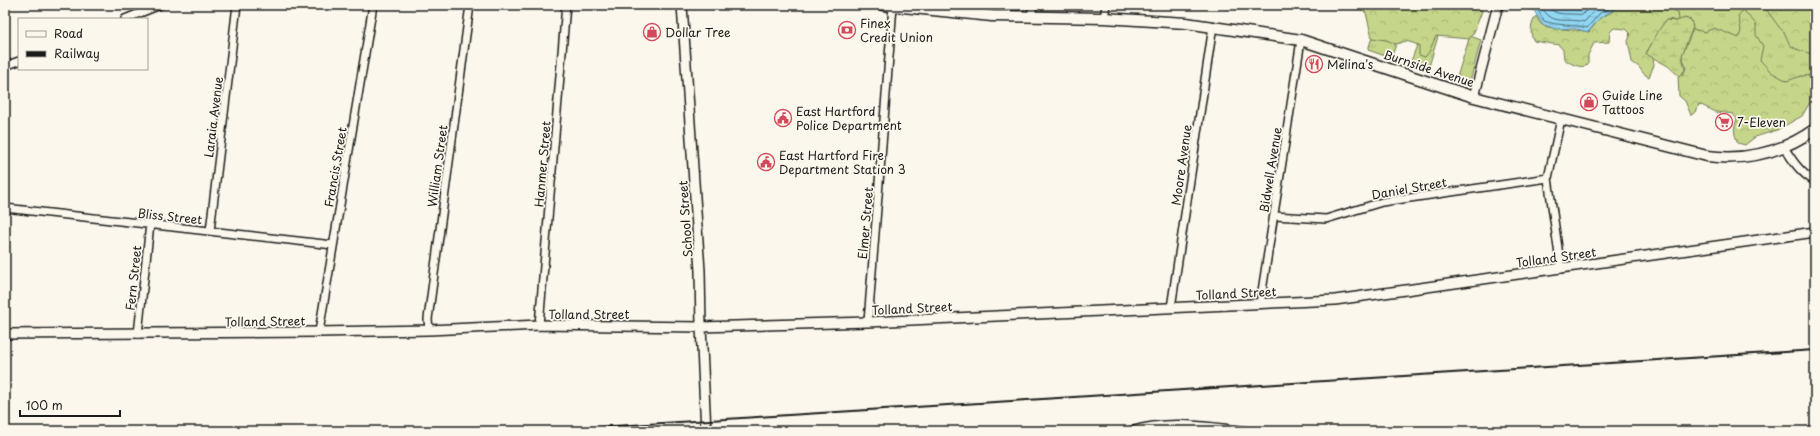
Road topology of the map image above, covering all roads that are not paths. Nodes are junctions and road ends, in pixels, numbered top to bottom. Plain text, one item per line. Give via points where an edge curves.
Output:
1 (160, 5) edge
2 (237, 5) edge
3 (373, 5) edge
4 (470, 5) edge
5 (566, 5) edge
6 (682, 5) edge
7 (1033, 5) edge
8 (1106, 5) edge
9 (1498, 5) edge
10 (888, 6) edge
11 (1031, 17) junction
12 (128, 18) edge
13 (1104, 18) junction
14 (1213, 26) junction
15 (1301, 40) junction
16 (18, 61) edge
17 (5, 66) edge
18 (1474, 97) junction
19 (1561, 119) junction
20 (1815, 129) edge
21 (1784, 146) junction
22 (1548, 178) junction
23 (1815, 182) edge
24 (5, 208) edge
25 (1274, 216) junction
26 (150, 224) junction
27 (210, 231) junction
28 (1815, 232) edge
29 (333, 245) junction
30 (1561, 269) junction
31 (1260, 304) junction
32 (1172, 308) junction
33 (868, 322) junction
34 (539, 326) junction
35 (701, 327) junction
36 (429, 330) junction
37 (319, 332) junction
38 (5, 334) edge
39 (138, 334) junction
40 (1144, 429) edge
41 (706, 431) edge
42 (1132, 431) edge
43 (1245, 431) edge

1 - 12 street
2 - 27 street, Laraia Avenue
3 - 29 street, Francis Street
4 - 36 street, William Street via 428,319
5 - 34 street, Hanmer Street
6 - 35 main road, School Street via 700,271
7 - 11 street
8 - 13 street
9 - 18 main road
10 - 11 main road, Burnside Avenue via 975,15
10 - 33 street, Elmer Street
11 - 13 main road, Burnside Avenue
13 - 14 main road, Burnside Avenue
14 - 15 main road, Burnside Avenue
14 - 32 street, Moore Avenue
15 - 18 main road, Burnside Avenue
15 - 25 street, Bidwell Avenue
16 - 17 street
18 - 19 main road, Burnside Avenue
19 - 21 main road, Burnside Avenue via 1720,158 1765,153
19 - 22 street
20 - 21 main road, Burnside Avenue
21 - 23 street via 1797,166
22 - 25 street, Daniel Street via 1382,202 1326,219
22 - 30 street
24 - 26 street, Bliss Street
25 - 31 street, Bidwell Avenue
26 - 27 street, Bliss Street
26 - 39 street, Fern Street
27 - 29 street, Bliss Street
28 - 30 main road, Tolland Street
29 - 37 street, Francis Street
30 - 31 main road, Tolland Street via 1335,300
31 - 32 main road, Tolland Street
32 - 33 main road, Tolland Street
33 - 35 main road, Tolland Street
34 - 35 main road, Tolland Street
34 - 36 main road, Tolland Street
35 - 41 main road, School Street
36 - 37 main road, Tolland Street
37 - 39 main road, Tolland Street
38 - 39 main road, Tolland Street
40 - 42 street
40 - 43 street via 1175,424

